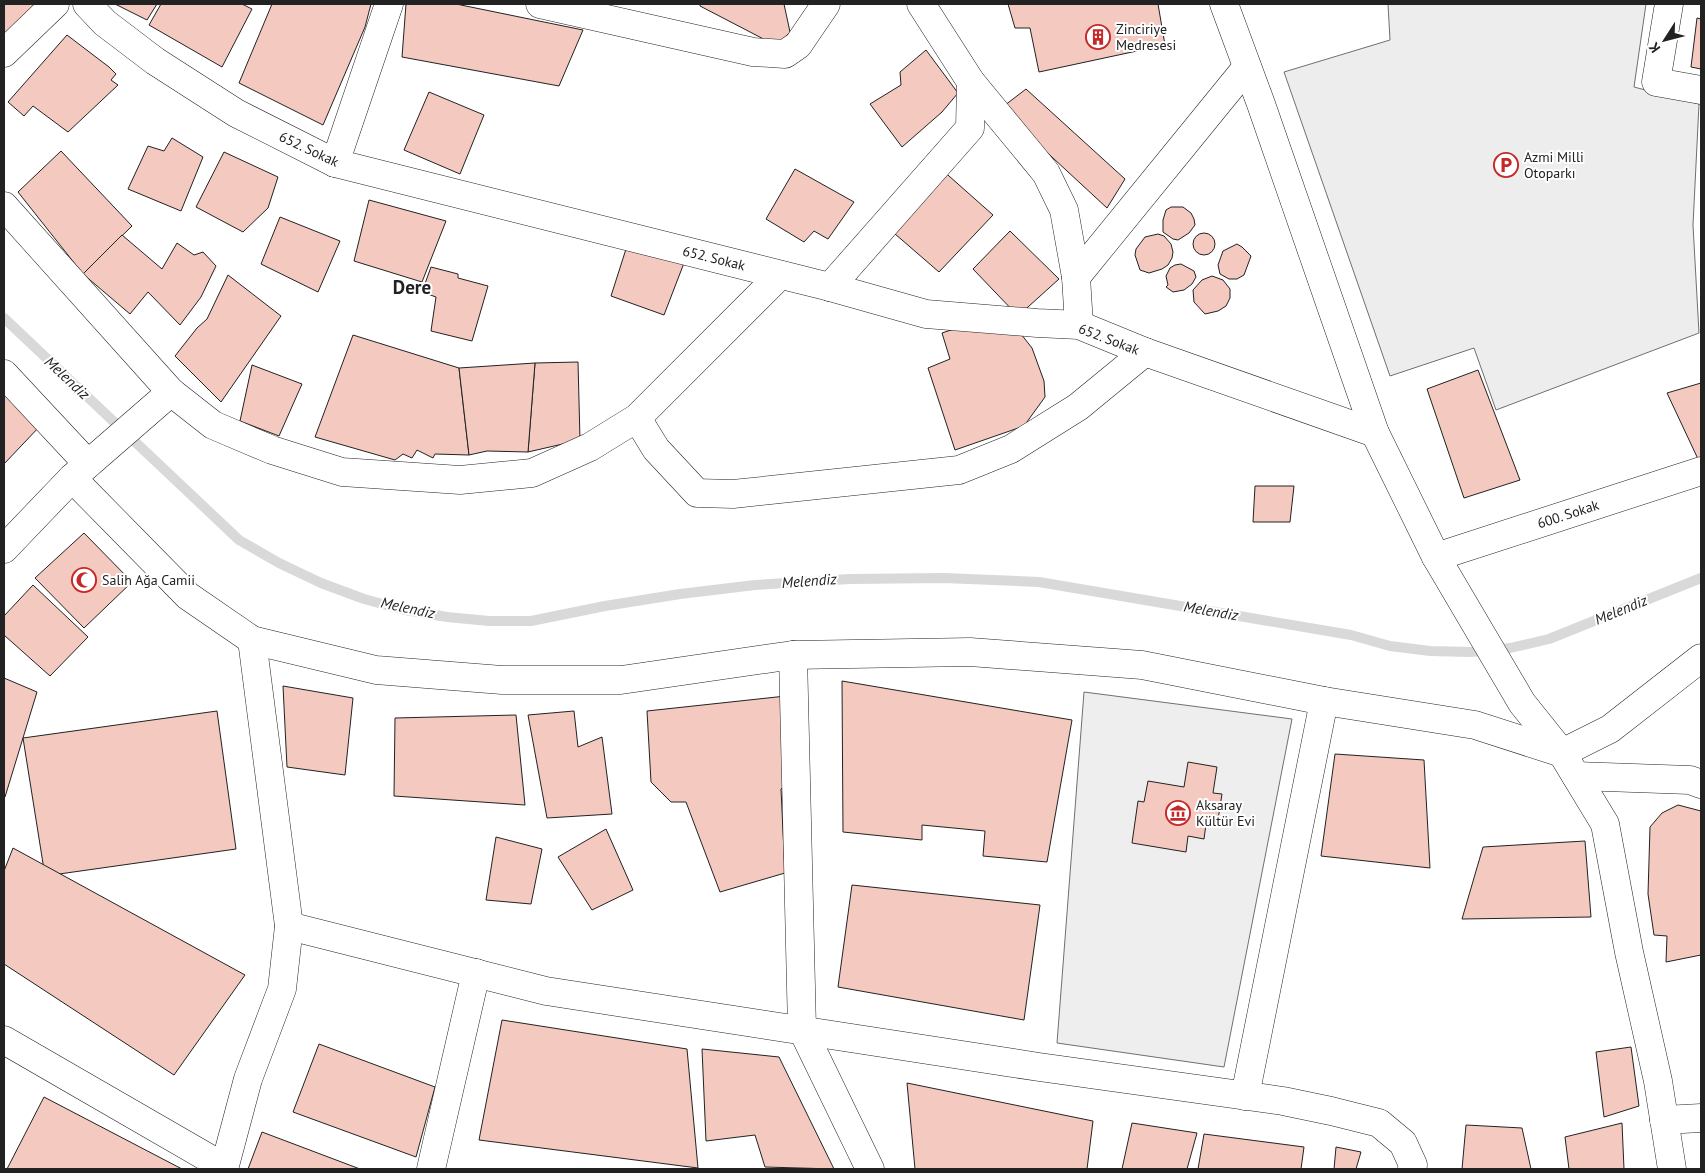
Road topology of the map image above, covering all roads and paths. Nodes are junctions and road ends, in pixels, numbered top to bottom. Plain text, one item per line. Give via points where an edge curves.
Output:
1 (55, 4) edge
2 (86, 4) edge
3 (389, 4) edge
4 (540, 4) edge
5 (826, 4) edge
6 (921, 4) edge
7 (1224, 4) edge
8 (1669, 4) edge
9 (4, 53) edge
10 (1247, 67) junction
11 (971, 82) junction
12 (1701, 90) edge
13 (335, 163) junction
14 (4, 206) edge
15 (780, 275) junction
16 (1076, 277) junction
17 (830, 287) junction
18 (1079, 325) junction
19 (1145, 352) junction
20 (4, 374) edge
21 (171, 392) junction
22 (637, 418) junction
23 (1375, 433) junction
24 (80, 471) junction
25 (1701, 471) edge
26 (4, 550) edge
27 (1436, 557) junction
28 (252, 640) junction
29 (793, 655) junction
30 (1701, 658) edge
31 (1324, 701) junction
32 (1562, 753) junction
33 (1576, 776) junction
34 (1701, 784) edge
35 (289, 926) junction
36 (476, 973) junction
37 (802, 1029) junction
38 (4, 1040) edge
39 (1244, 1096) junction
40 (1701, 1118) edge
41 (1664, 1120) junction
42 (224, 1168) edge
43 (431, 1169) edge
44 (870, 1169) edge
45 (1412, 1169) edge
46 (1672, 1169) edge

1 - 9 street
2 - 13 street, 652. Sokak via 105,23 163,66 236,113
3 - 13 street
4 - 5 street via 753,52 786,54 798,45
6 - 11 street
7 - 10 street
8 - 12 street via 1656,82
10 - 16 street
10 - 23 street
11 - 16 street via 1046,172 1064,210
11 - 17 street via 970,128
13 - 15 street, 652. Sokak
14 - 21 street
15 - 17 street, 652. Sokak
15 - 22 street
16 - 18 street
17 - 18 street, 652. Sokak via 926,314
18 - 19 street, 652. Sokak
19 - 22 street via 1078,407 1012,449 959,470 733,494 697,493 656,449
19 - 23 street, 652. Sokak
20 - 24 street
21 - 22 street via 213,425 272,450 342,472 460,480 532,473 590,447
21 - 24 street
23 - 27 street
24 - 26 street
24 - 28 street via 188,596
25 - 27 street, 600. Sokak
27 - 32 street via 1522,703
28 - 29 street via 376,670 502,680 621,680
28 - 35 street
29 - 31 street via 970,652 1142,665
29 - 37 street
30 - 32 street via 1610,729
31 - 32 street via 1475,725
31 - 39 street
32 - 33 street
33 - 34 street via 1690,780
33 - 41 street via 1605,824
35 - 36 street
35 - 42 street via 282,989 248,1079
36 - 37 street via 546,991
36 - 43 street
37 - 39 street
37 - 44 street
38 - 42 street
39 - 45 street via 1332,1111 1379,1123 1403,1143
40 - 41 street
41 - 46 street

